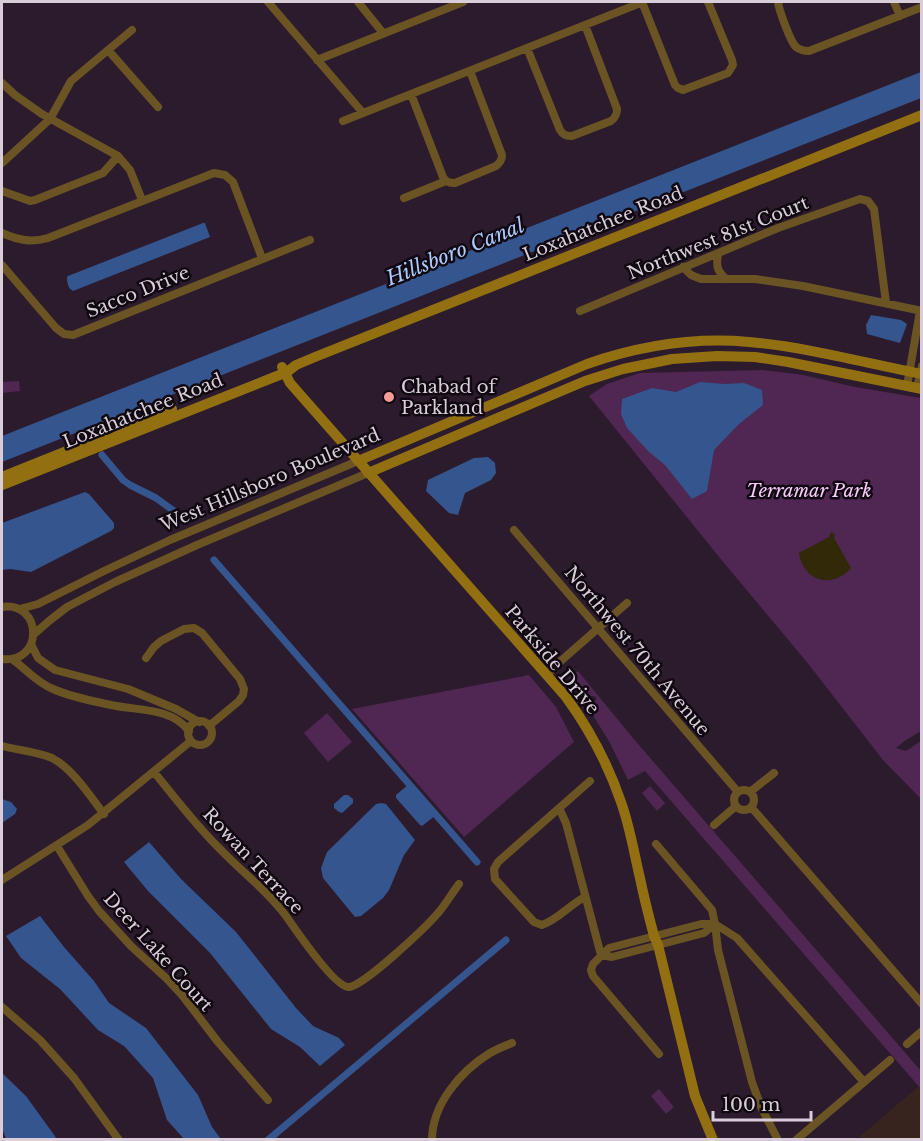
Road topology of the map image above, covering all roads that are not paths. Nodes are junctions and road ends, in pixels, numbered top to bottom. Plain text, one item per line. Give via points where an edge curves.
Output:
1 (268, 2) edge
2 (358, 2) edge
3 (463, 2) edge
4 (643, 2) edge
5 (708, 2) edge
6 (778, 2) edge
7 (894, 2) edge
8 (921, 7) edge
9 (900, 16) junction
10 (585, 25) junction
11 (132, 30) dead end
12 (383, 33) junction
13 (526, 48) junction
14 (108, 50) junction
15 (317, 60) junction
16 (470, 71) junction
17 (2, 83) edge
18 (411, 94) junction
19 (158, 107) dead end
20 (363, 113) junction
21 (921, 115) edge
22 (50, 119) junction
23 (343, 121) dead end
24 (118, 156) junction
25 (2, 163) edge
26 (446, 181) junction
27 (2, 191) edge
28 (404, 198) dead end
29 (142, 200) junction
30 (2, 233) edge
31 (310, 240) dead end
32 (718, 254) junction
33 (262, 258) junction
34 (2, 265) edge
35 (683, 267) junction
36 (726, 279) junction
37 (886, 303) junction
38 (580, 311) dead end
39 (921, 311) edge
40 (283, 370) junction
41 (918, 371) edge
42 (915, 388) edge
43 (358, 461) junction
44 (368, 473) junction
45 (2, 477) edge
46 (2, 485) edge
47 (514, 530) dead end
48 (627, 603) dead end
49 (2, 607) edge
50 (20, 609) junction
51 (598, 628) junction
52 (33, 635) junction
53 (31, 644) junction
54 (2, 658) edge
55 (146, 658) dead end
56 (12, 659) junction
57 (547, 675) junction
58 (199, 722) junction
59 (209, 726) junction
60 (189, 731) junction
61 (191, 741) junction
62 (2, 746) edge
63 (154, 772) junction
64 (774, 773) dead end
65 (590, 781) dead end
66 (738, 792) junction
67 (750, 792) junction
68 (736, 806) junction
69 (751, 807) junction
70 (559, 808) junction
71 (104, 814) junction
72 (714, 825) dead end
73 (656, 844) dead end
74 (57, 846) junction
75 (2, 880) edge
76 (459, 884) dead end
77 (585, 897) junction
78 (715, 924) junction
79 (692, 926) junction
80 (694, 936) junction
81 (656, 941) junction
82 (616, 946) junction
83 (601, 955) junction
84 (618, 955) junction
85 (921, 1004) edge
86 (2, 1007) edge
87 (921, 1031) edge
88 (512, 1043) dead end
89 (907, 1044) dead end
90 (659, 1054) dead end
91 (890, 1060) dead end
92 (864, 1082) junction
93 (268, 1100) dead end
94 (118, 1140) edge
95 (432, 1140) edge
96 (713, 1140) edge
97 (778, 1140) edge
98 (796, 1140) edge

1 - 15 street
2 - 12 street
3 - 12 street
4 - 5 street via 675,85 683,90 728,73 733,65
4 - 10 street
6 - 9 street via 793,42 802,51
7 - 9 street
8 - 9 street
10 - 13 street
10 - 13 street via 617,109 611,121 572,136 562,134
11 - 14 street
12 - 15 street
13 - 16 street
14 - 19 street
14 - 22 street via 71,81
15 - 20 street
16 - 18 street
16 - 26 street via 502,159 496,166 455,183
17 - 22 street
18 - 20 street
18 - 26 street
20 - 23 street
21 - 40 street, Loxahatchee Road
22 - 24 street
22 - 25 street
24 - 27 street via 103,173 35,200
24 - 29 street via 130,170
26 - 28 street
29 - 30 street via 38,241
29 - 33 street via 214,172 225,175 233,182
31 - 33 street, Sacco Drive
32 - 35 street, Northwest 81st Court
32 - 36 street via 716,264
32 - 37 street, Northwest 81st Court via 849,202 868,201 874,209
33 - 34 street, Sacco Drive via 73,335 56,328
35 - 36 street via 701,279
35 - 38 street, Northwest 81st Court
36 - 37 street via 803,286
37 - 39 street
39 - 41 street
40 - 43 street, Parkside Drive
40 - 45 street, Loxahatchee Road
40 - 46 street, Loxahatchee Road
41 - 42 street
41 - 43 street, West Hillsboro Boulevard via 750,342 702,341 655,346 586,364
42 - 44 street, West Hillsboro Boulevard via 754,357 659,361 585,381
43 - 44 street, Parkside Drive
43 - 50 street, West Hillsboro Boulevard via 170,540
44 - 52 street, West Hillsboro Boulevard via 125,577 67,607
44 - 57 street, Parkside Drive
47 - 51 street, Northwest 70th Avenue
48 - 51 street
49 - 50 street
50 - 52 street via 30,619
51 - 57 street
51 - 66 street, Northwest 70th Avenue
52 - 53 street
53 - 56 street
53 - 58 street via 38,658 55,670 128,688
54 - 56 street
55 - 59 street via 159,642 184,629 194,628 202,633 244,689 239,701
56 - 60 street via 54,690 164,714
57 - 81 street, Parkside Drive via 584,722 609,771 622,804
58 - 59 street
58 - 60 street
59 - 61 street via 212,734 208,742 199,745
60 - 61 street
61 - 63 street
62 - 71 street via 60,763
63 - 71 street
63 - 76 street, Rowan Terrace via 207,835 272,898 342,986 359,984 412,939
64 - 67 street
65 - 70 street
66 - 67 street
66 - 68 street
67 - 69 street
68 - 69 street
68 - 72 street
69 - 85 street
70 - 77 street
70 - 77 street via 498,862 495,879 534,922 542,925
71 - 74 street
73 - 78 street via 712,910
74 - 75 street
74 - 93 street, Deer Lake Court via 99,910 182,995
77 - 83 street
78 - 79 street
78 - 80 street
78 - 92 street via 737,938
78 - 97 street via 752,1083
79 - 80 street
79 - 81 street
80 - 81 street
81 - 82 street
81 - 84 street
81 - 96 street, Parkside Drive via 695,1096
82 - 83 street
82 - 84 street
83 - 84 street
83 - 90 street via 593,964 593,976
86 - 94 street via 59,1060
87 - 89 street
88 - 95 street via 491,1052 452,1087 436,1117
91 - 92 street
92 - 98 street

